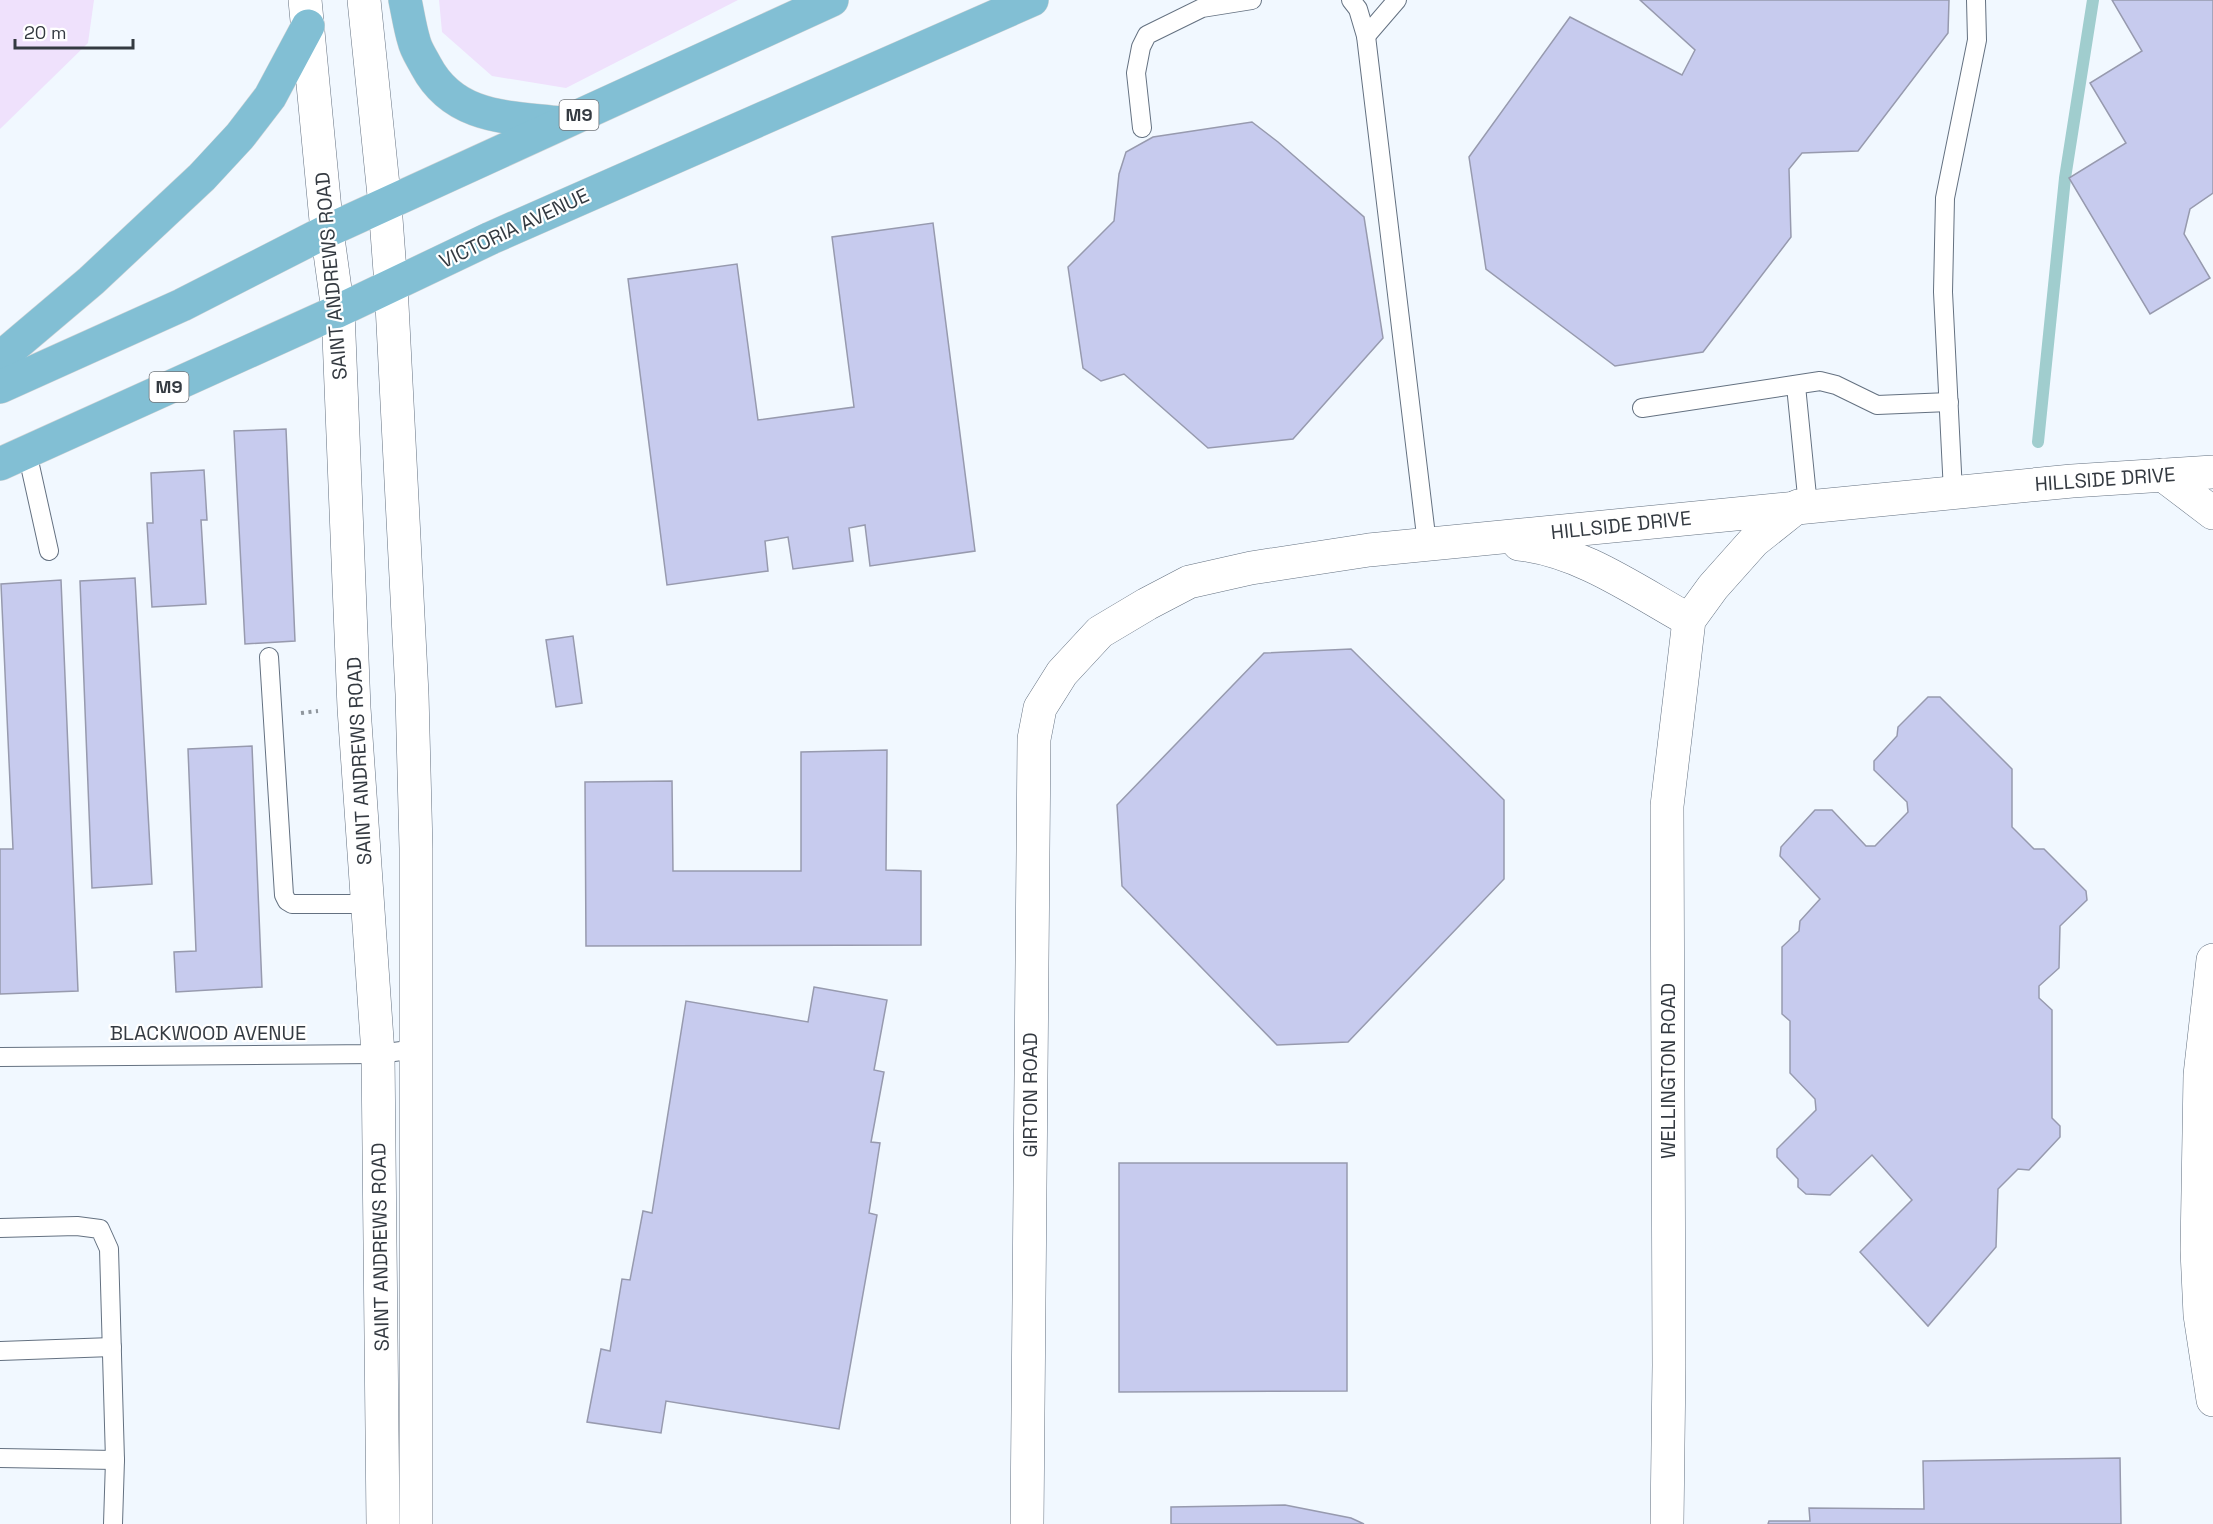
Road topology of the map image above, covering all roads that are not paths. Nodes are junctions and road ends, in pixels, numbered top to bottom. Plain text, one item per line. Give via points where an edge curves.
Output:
1 (364, 0) edge
2 (405, 0) edge
3 (832, 0) edge
4 (1032, 0) edge
5 (1252, 0) edge
6 (1351, 0) edge
7 (1397, 0) edge
8 (1976, 0) edge
9 (307, 13) edge
10 (1366, 36) junction
11 (560, 123) junction
12 (1142, 128) dead end
13 (385, 205) junction
14 (327, 231) junction
15 (391, 285) junction
16 (338, 311) junction
17 (0, 358) edge
18 (1796, 386) junction
19 (0, 387) edge
20 (1948, 402) junction
21 (1642, 408) dead end
22 (13, 458) edge
23 (2213, 472) edge
24 (2163, 475) junction
25 (1953, 492) junction
26 (1803, 506) junction
27 (2213, 513) edge
28 (1468, 540) junction
29 (1427, 544) junction
30 (49, 551) dead end
31 (1689, 620) junction
32 (269, 657) dead end
33 (1062, 673) joint
34 (367, 904) junction
35 (2213, 960) edge
36 (417, 1049) junction
37 (378, 1054) junction
38 (0, 1057) edge
39 (0, 1228) edge
40 (112, 1347) junction
41 (0, 1351) edge
42 (2213, 1400) edge
43 (0, 1458) edge
44 (115, 1460) junction
45 (113, 1524) edge
46 (383, 1524) edge
47 (416, 1524) edge
48 (1027, 1524) edge
49 (1667, 1524) edge

1 - 13 main road, SAINT ANDREWS ROAD
2 - 11 main road via 414,44 432,77 452,98 491,115
3 - 11 main road, M9
4 - 15 main road, VICTORIA AVENUE / M9
5 - 12 lane via 1202,8 1147,35 1136,73
6 - 10 lane
7 - 10 lane
8 - 20 lane via 1977,40 1946,198 1942,292
9 - 14 main road, SAINT ANDREWS ROAD
9 - 17 main road via 270,97 240,136 99,273
10 - 29 lane
11 - 13 main road, M9
13 - 14 main road, M9
13 - 15 main road, SAINT ANDREWS ROAD
14 - 16 main road, SAINT ANDREWS ROAD
14 - 19 main road, M9 via 182,305
15 - 16 main road, VICTORIA AVENUE / M9
15 - 36 main road, SAINT ANDREWS ROAD via 412,694
16 - 22 main road, VICTORIA AVENUE / M9
16 - 34 main road, SAINT ANDREWS ROAD via 354,708
18 - 20 lane via 1820,381 1877,405
18 - 21 lane
18 - 26 lane
20 - 25 lane
22 - 30 lane
23 - 24 main road, HILLSIDE DRIVE
24 - 25 main road, HILLSIDE DRIVE
24 - 27 main road
25 - 26 main road, HILLSIDE DRIVE
26 - 28 main road, HILLSIDE DRIVE
26 - 31 main road, WELLINGTON ROAD via 1754,541
28 - 29 main road, HILLSIDE DRIVE
28 - 31 main road via 1522,545 1562,554
29 - 33 main road, HILLSIDE DRIVE via 1263,566 1189,582 1100,632
31 - 49 main road, WELLINGTON ROAD via 1667,806
32 - 34 lane via 284,895 292,904
33 - 48 main road, GIRTON ROAD via 1040,708 1034,739
34 - 37 main road, SAINT ANDREWS ROAD
35 - 42 main road via 2200,1075 2197,1251 2200,1315
36 - 37 lane, BLACKWOOD AVENUE
36 - 47 main road, SAINT ANDREWS ROAD
37 - 38 lane, BLACKWOOD AVENUE
37 - 46 main road, SAINT ANDREWS ROAD
39 - 40 lane via 100,1229 109,1249
40 - 41 lane
40 - 44 lane
43 - 44 lane
44 - 45 lane

